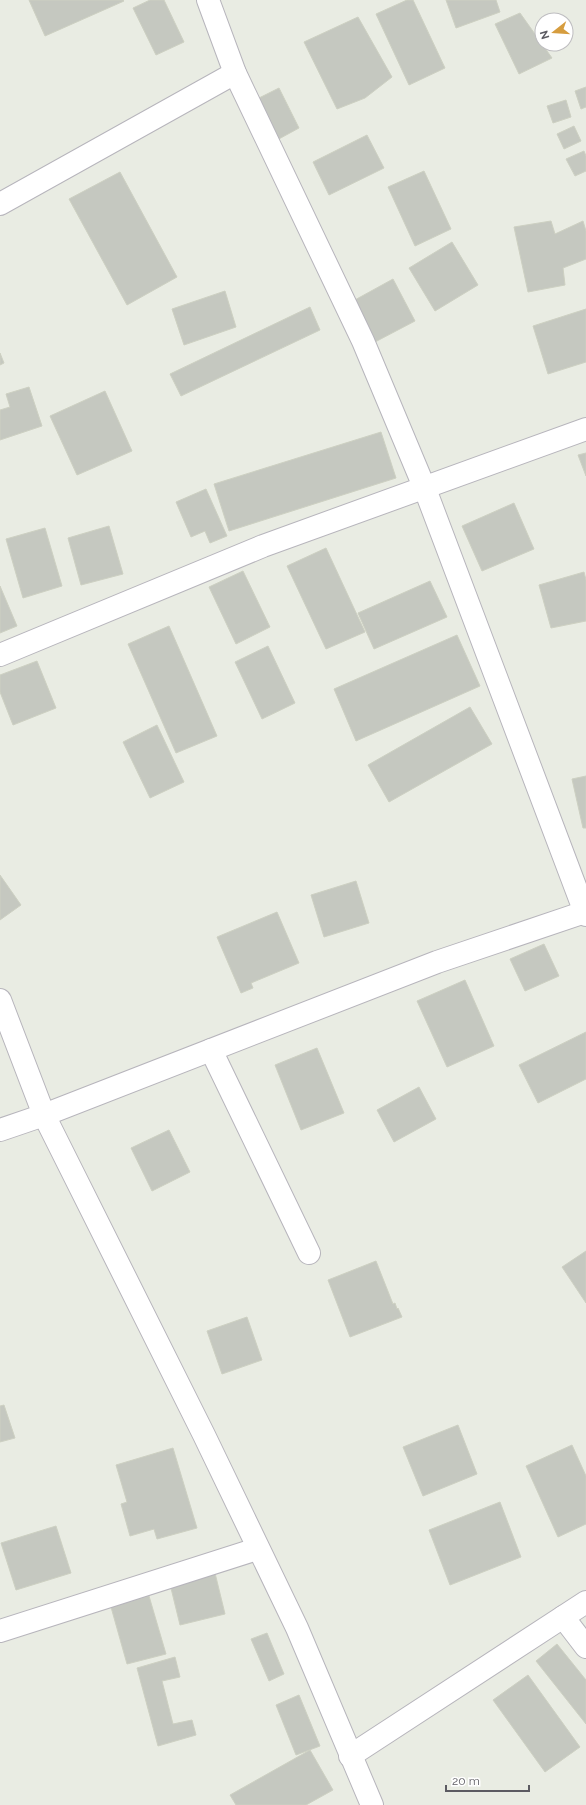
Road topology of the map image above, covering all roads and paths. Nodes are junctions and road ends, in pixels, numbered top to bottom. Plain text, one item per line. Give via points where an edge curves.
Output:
1 (208, 0) edge
2 (235, 74) junction
3 (0, 204) edge
4 (586, 429) edge
5 (425, 489) junction
6 (0, 654) edge
7 (585, 913) edge
8 (0, 1000) edge
9 (212, 1050) junction
10 (44, 1115) junction
11 (0, 1130) edge
12 (309, 1253) dead end
13 (257, 1549) junction
14 (586, 1602) edge
15 (563, 1617) junction
16 (0, 1631) edge
17 (586, 1647) edge
18 (350, 1756) junction
19 (372, 1805) edge

1 - 2 street
2 - 3 street
2 - 5 street via 363,341
4 - 5 street
5 - 6 street via 264,546
5 - 7 street
7 - 9 street via 437,962
8 - 10 street
9 - 10 street
9 - 12 street
10 - 11 street
10 - 13 street via 204,1435
13 - 16 street
13 - 18 street via 297,1628
14 - 15 street
15 - 17 street
15 - 18 street
18 - 19 street

